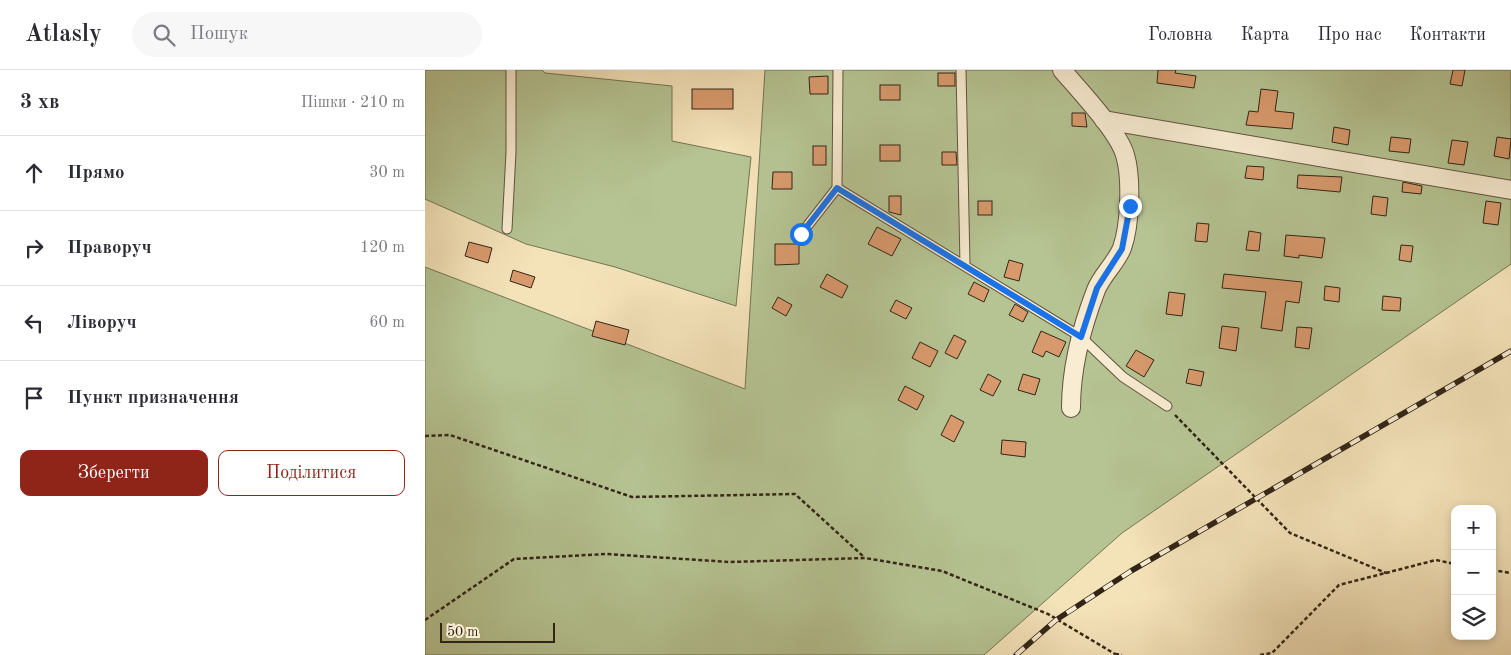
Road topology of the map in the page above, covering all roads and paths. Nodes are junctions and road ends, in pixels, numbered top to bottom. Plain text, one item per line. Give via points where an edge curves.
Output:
1 (511, 70) edge
2 (838, 70) edge
3 (961, 70) edge
4 (1061, 70) edge
5 (1104, 120) junction
6 (837, 188) junction
7 (1511, 190) edge
8 (507, 229) dead end
9 (801, 234) dead end
10 (965, 265) junction
11 (1081, 337) junction
12 (1167, 406) joint
13 (1071, 408) dead end
14 (425, 436) edge
15 (865, 558) junction
16 (1451, 563) edge
17 (1496, 571) edge
18 (1386, 573) junction
19 (1511, 573) edge
20 (425, 620) edge
21 (1114, 654) edge
22 (1122, 655) edge
23 (1260, 655) edge

1 - 8 lane
2 - 6 lane
3 - 10 lane
4 - 5 street
5 - 7 street
5 - 11 street via 1125,154 1130,206 1122,249 1097,288
6 - 9 lane
6 - 10 lane
10 - 11 lane
11 - 12 lane via 1123,377
11 - 13 street via 1073,370
12 - 18 path via 1290,533
14 - 15 path via 450,435 632,497 795,494
15 - 20 path via 729,562 606,554 514,559
15 - 21 path via 942,571 1048,614
16 - 18 path via 1436,560
17 - 19 path
18 - 23 path via 1339,585 1272,653
21 - 22 path

